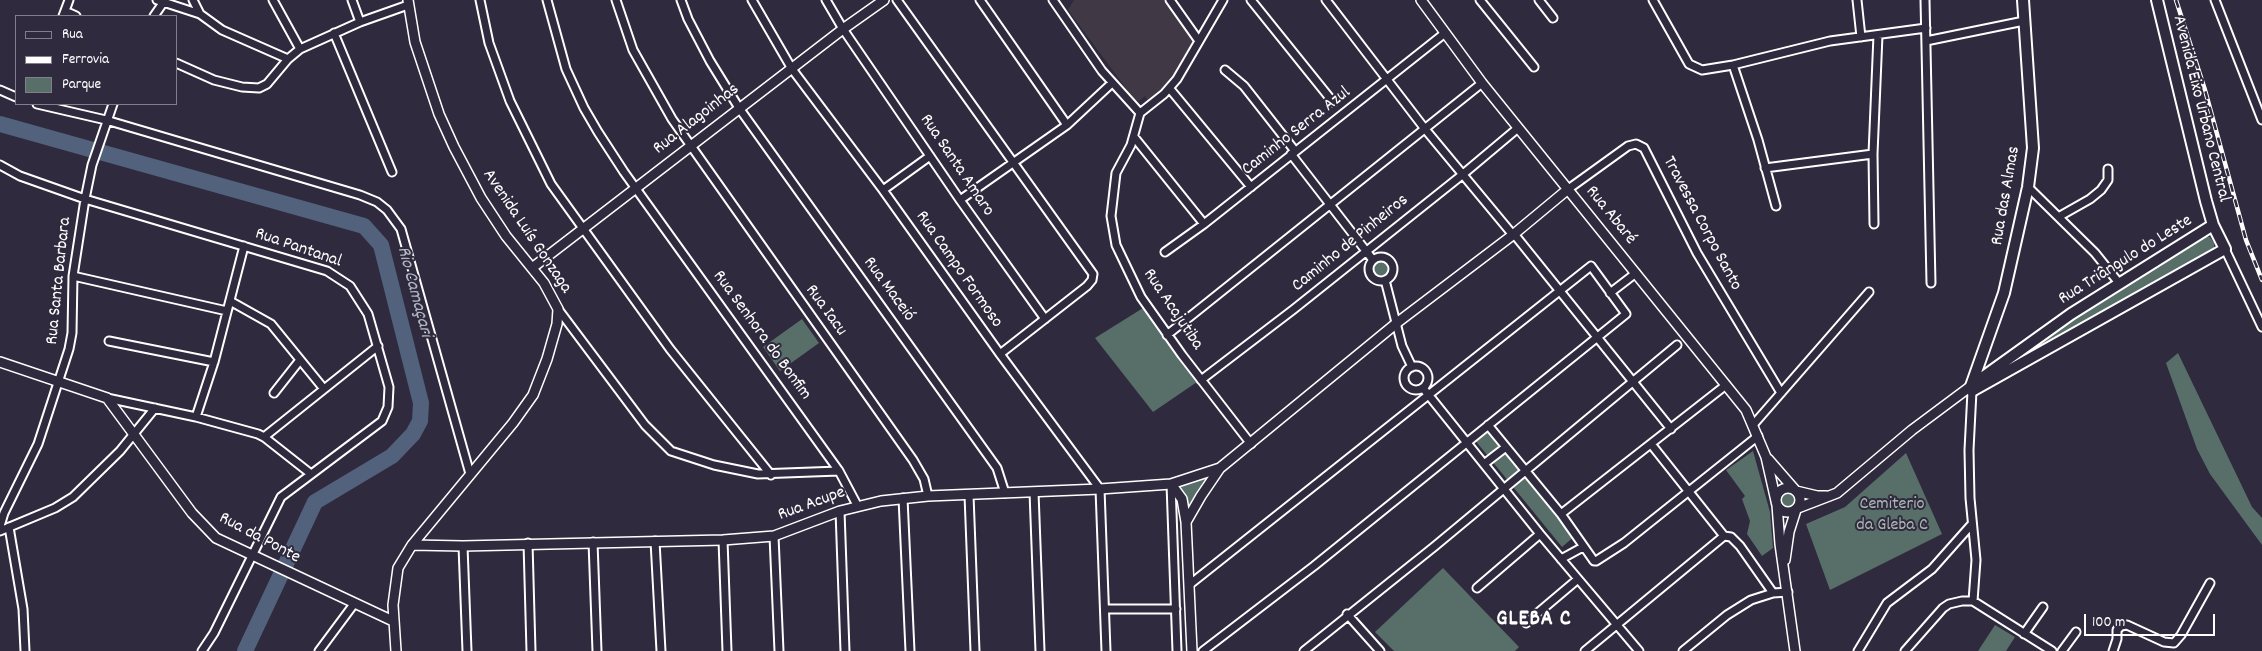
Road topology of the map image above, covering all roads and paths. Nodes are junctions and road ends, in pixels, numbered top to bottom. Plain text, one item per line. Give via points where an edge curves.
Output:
1 (68, 0) edge
2 (193, 0) edge
3 (273, 0) edge
4 (352, 0) edge
5 (480, 0) edge
6 (547, 0) edge
7 (616, 0) edge
8 (681, 0) edge
9 (752, 0) edge
10 (826, 0) edge
11 (884, 0) edge
12 (897, 0) edge
13 (980, 0) edge
14 (1053, 0) edge
15 (1170, 0) edge
16 (1223, 0) edge
17 (1251, 0) edge
18 (1326, 0) edge
19 (1421, 0) edge
20 (1480, 0) edge
21 (1539, 0) edge
22 (1653, 0) edge
23 (1857, 0) edge
24 (1926, 0) edge
25 (2023, 0) edge
26 (2156, 0) edge
27 (160, 1) edge
28 (2217, 1) edge
29 (408, 2) edge
30 (64, 14) edge
31 (200, 14) junction
32 (154, 15) edge
33 (1553, 18) dead end
34 (2024, 21) junction
35 (360, 22) junction
36 (1926, 28) junction
37 (843, 29) junction
38 (334, 33) junction
39 (1445, 33) junction
40 (1878, 35) junction
41 (1861, 36) junction
42 (1200, 41) junction
43 (1926, 41) junction
44 (300, 49) junction
45 (288, 59) junction
46 (178, 64) edge
47 (1733, 65) junction
48 (1534, 67) dead end
49 (792, 69) junction
50 (1225, 70) dead end
51 (1387, 80) junction
52 (1112, 83) junction
53 (1482, 83) junction
54 (1170, 88) junction
55 (0, 90) edge
56 (15, 98) edge
57 (1333, 102) dead end
58 (41, 105) edge
59 (113, 105) edge
60 (739, 108) junction
61 (1140, 113) junction
62 (106, 120) junction
63 (2262, 120) edge
64 (1067, 125) junction
65 (1518, 128) junction
66 (1425, 129) junction
67 (1134, 137) junction
68 (690, 147) junction
69 (1294, 153) junction
70 (1872, 154) junction
71 (930, 156) junction
72 (1014, 162) junction
73 (0, 165) edge
74 (1764, 168) junction
75 (2108, 169) dead end
76 (392, 172) dead end
77 (1462, 175) junction
78 (1250, 187) junction
79 (2028, 187) junction
80 (636, 188) junction
81 (883, 190) junction
82 (1567, 190) junction
83 (85, 199) junction
84 (960, 200) junction
85 (1330, 204) junction
86 (1776, 206) dead end
87 (2060, 216) junction
88 (1204, 224) junction
89 (1874, 224) dead end
90 (2213, 225) junction
91 (583, 229) junction
92 (1514, 235) junction
93 (244, 246) junction
94 (2225, 249) junction
95 (1366, 251) junction
96 (1165, 252) dead end
97 (1374, 260) junction
98 (532, 268) junction
99 (1636, 273) junction
100 (72, 276) junction
101 (1386, 280) junction
102 (1931, 283) dead end
103 (2119, 284) junction
104 (1560, 291) junction
105 (1869, 292) dead end
106 (1610, 293) junction
107 (230, 301) junction
108 (558, 309) junction
109 (227, 311) junction
110 (1045, 319) junction
111 (1398, 322) junction
112 (2262, 327) edge
113 (1167, 335) junction
114 (1598, 338) junction
115 (109, 341) dead end
116 (1677, 345) dead end
117 (378, 346) junction
118 (1000, 354) junction
119 (300, 360) junction
120 (0, 362) edge
121 (214, 362) junction
122 (1412, 367) junction
123 (1201, 380) junction
124 (58, 381) junction
125 (1634, 382) junction
126 (1726, 385) junction
127 (1423, 388) junction
128 (1971, 388) junction
129 (324, 389) junction
130 (274, 393) dead end
131 (1781, 393) junction
132 (1429, 395) junction
133 (107, 398) junction
134 (155, 408) junction
135 (196, 417) junction
136 (1753, 424) junction
137 (1488, 425) junction
138 (1671, 429) junction
139 (135, 435) junction
140 (1758, 436) junction
141 (264, 437) junction
142 (1466, 443) junction
143 (1251, 444) junction
144 (1651, 444) junction
145 (1506, 447) junction
146 (1766, 457) junction
147 (1484, 464) junction
148 (1220, 468) junction
149 (1525, 470) junction
150 (839, 471) junction
151 (311, 474) junction
152 (470, 474) junction
153 (771, 475) junction
154 (1172, 484) junction
155 (1100, 489) junction
156 (1504, 489) junction
157 (1796, 491) junction
158 (1005, 492) junction
159 (1034, 492) junction
160 (1688, 492) junction
161 (969, 495) junction
162 (928, 496) junction
163 (1831, 496) junction
164 (903, 498) junction
165 (1777, 503) junction
166 (857, 505) junction
167 (1797, 509) junction
168 (840, 511) junction
169 (1561, 514) junction
170 (1186, 522) junction
171 (1972, 524) junction
172 (0, 526) edge
173 (10, 527) junction
174 (0, 531) edge
175 (1540, 534) junction
176 (774, 536) junction
177 (1724, 536) junction
178 (723, 540) junction
179 (593, 542) junction
180 (655, 542) junction
181 (528, 543) junction
182 (412, 545) junction
183 (463, 546) junction
184 (1583, 547) junction
185 (251, 556) junction
186 (1561, 559) junction
187 (1784, 568) junction
188 (1578, 579) junction
189 (2210, 583) dead end
190 (1189, 585) junction
191 (1477, 588) dead end
192 (1788, 592) junction
193 (1773, 593) junction
194 (1973, 601) junction
195 (354, 604) junction
196 (2043, 607) dead end
197 (1105, 609) junction
198 (1176, 609) junction
199 (1348, 614) junction
200 (393, 621) junction
201 (1526, 624) dead end
202 (1616, 625) junction
203 (2076, 632) dead end
204 (2024, 634) junction
205 (24, 651) edge
206 (202, 651) edge
207 (319, 651) edge
208 (396, 651) edge
209 (467, 651) edge
210 (532, 651) edge
211 (597, 651) edge
212 (660, 651) edge
213 (727, 651) edge
214 (779, 651) edge
215 (845, 651) edge
216 (910, 651) edge
217 (975, 651) edge
218 (1040, 651) edge
219 (1106, 651) edge
220 (1177, 651) edge
221 (1192, 651) edge
222 (1202, 651) edge
223 (1304, 651) edge
224 (1380, 651) edge
225 (1585, 651) edge
226 (1639, 651) edge
227 (1683, 651) edge
228 (1796, 651) edge
229 (1858, 651) edge
230 (1905, 651) edge
231 (2052, 651) edge
232 (2062, 651) edge
233 (2112, 651) edge

1 - 30 street
2 - 31 street
3 - 44 street
4 - 35 street
5 - 91 street via 489,43 510,101 551,184
6 - 80 street, Rua Senhora do Bonfim via 560,51 574,88 598,132
7 - 68 street, Rua Iacu via 633,50
8 - 60 street, Rua Maceió via 710,61
9 - 49 street, Rua Campo Formoso
10 - 37 street, Rua Santa Amaro
11 - 37 street, Rua Alagoinhas
12 - 72 street
13 - 64 street
14 - 52 street
15 - 42 street
16 - 42 street
17 - 57 street
18 - 51 street
19 - 39 street, Rua Abaré
20 - 48 street
21 - 33 street
22 - 47 street via 1691,66 1706,70
23 - 41 street
24 - 36 street
25 - 34 main road, Rua das Almas
26 - 90 main road, Avenida Eixo Urbano Central
27 - 31 street
27 - 32 street
28 - 63 street
29 - 35 street
29 - 98 street, Avenida Luís Gonzaga via 415,42 444,127 481,198
31 - 45 street via 222,30
34 - 43 street
34 - 79 main road, Rua das Almas via 2034,148
35 - 38 street
36 - 40 street
36 - 43 street
37 - 49 street, Rua Alagoinhas
37 - 71 street, Rua Santa Amaro
38 - 44 street
38 - 76 street
39 - 51 street, Caminho Serra Azul
39 - 53 street, Rua Abaré
40 - 41 street
40 - 70 street
41 - 47 street via 1799,47
42 - 54 street
43 - 102 street
44 - 45 street
45 - 46 street via 267,84 255,88 214,80
47 - 74 street
49 - 60 street, Rua Alagoinhas
49 - 81 street, Rua Campo Formoso
50 - 69 street via 1244,86
51 - 66 street
51 - 69 street, Caminho Serra Azul
52 - 61 street
52 - 64 street
53 - 65 street, Rua Abaré
53 - 66 street
54 - 61 street
54 - 78 street
55 - 56 street
58 - 62 street
59 - 62 street, Rua Santa Barbara
60 - 68 street, Rua Alagoinhas
60 - 158 street, Rua Maceió via 997,468
61 - 67 street, Rua Acajutiba
62 - 83 street, Rua Santa Barbara
62 - 152 street via 360,195 388,210 402,230
64 - 72 street
65 - 77 street, Caminho de Pinheiros
65 - 82 street, Rua Abaré
66 - 77 street
66 - 85 street
67 - 88 street
67 - 113 street, Rua Acajutiba via 1114,179 1111,201 1114,237 1134,286
68 - 80 street, Rua Alagoinhas
68 - 162 street, Rua Iacu via 913,460 924,479
69 - 78 street, Caminho Serra Azul
69 - 85 street
70 - 74 street
70 - 89 street
71 - 81 street
71 - 84 street, Rua Santa Amaro
72 - 84 street
72 - 110 street via 1093,274 1087,286
73 - 83 street, Rua Pantanal via 20,176
74 - 86 street
75 - 87 street via 2108,180 2101,190
77 - 92 street
77 - 95 street, Caminho de Pinheiros
78 - 88 street, Caminho Serra Azul
79 - 87 street
79 - 128 main road, Rua das Almas via 2004,293
80 - 91 street, Rua Alagoinhas
80 - 150 street, Rua Senhora do Bonfim
81 - 118 street, Rua Campo Formoso
82 - 92 street
82 - 99 street, Rua Abaré
82 - 131 street, Travessa Corpo Santo via 1628,146 1636,144 1644,148 1697,254
83 - 93 street, Rua Pantanal
83 - 100 street, Rua Santa Barbara
84 - 110 street, Rua Santa Amaro
85 - 95 street
85 - 113 street
87 - 103 street
88 - 96 street, Caminho Serra Azul
90 - 94 main road, Rua Triângulo do Leste
90 - 103 main road, Rua Triângulo do Leste
91 - 98 street, Rua Alagoinhas
91 - 153 street via 670,349
92 - 104 street
92 - 111 street
93 - 107 street
93 - 117 street, Rua Pantanal via 312,265 341,278 362,302
94 - 112 street
94 - 128 main road, Rua Triângulo do Leste
95 - 97 street
95 - 123 street, Caminho de Pinheiros
97 - 101 street via 1370,264 1370,273 1376,280
97 - 101 street via 1382,257 1390,261 1392,274
98 - 108 street, Avenida Luís Gonzaga
99 - 106 street
99 - 126 street, Rua Abaré
100 - 109 street
100 - 124 street, Rua Santa Barbara via 71,339
101 - 111 street
103 - 128 main road, Rua Triângulo do Leste via 2071,314
104 - 106 street via 1591,266
104 - 114 street
104 - 132 street
105 - 131 street
106 - 114 street via 1626,314
107 - 109 street
107 - 119 street via 271,324
108 - 152 street, Avenida Luís Gonzaga via 547,360 533,395
108 - 153 street via 621,394 671,451 742,472
109 - 121 street
110 - 118 street
111 - 122 street via 1402,346
111 - 143 street
113 - 123 street, Rua Acajutiba
114 - 125 street
114 - 137 street
115 - 121 street
116 - 125 street
117 - 129 street
117 - 151 street, Rua Pantanal via 389,387 388,407 382,420
118 - 155 street, Rua Campo Formoso
119 - 129 street
119 - 130 street
120 - 124 street
121 - 135 street
122 - 127 street via 1420,367 1426,373 1427,381
122 - 127 street via 1405,372 1405,384 1411,390
123 - 143 street, Rua Acajutiba
124 - 133 street
124 - 172 street, Rua Santa Barbara via 38,444
125 - 138 street
125 - 149 street
126 - 136 street, Rua Abaré
126 - 138 street
127 - 132 street
128 - 163 street, Rua Triângulo do Leste via 1912,430
128 - 171 street
129 - 141 street
131 - 136 street
132 - 142 street
132 - 190 street
133 - 134 street
133 - 139 street, Rua da Ponte
134 - 135 street
134 - 139 street
135 - 141 street
136 - 140 street, Rua Abaré
137 - 142 street
137 - 145 street
138 - 144 street
139 - 173 street via 66,502
139 - 185 street, Rua da Ponte via 205,528 216,538
140 - 146 street, Rua Abaré
140 - 160 street
141 - 151 street
142 - 147 street
142 - 222 street via 1300,577
143 - 148 street
144 - 160 street
144 - 169 street
145 - 147 street
145 - 149 street
146 - 157 street, Rua Abaré
146 - 165 street, Rua Abaré
147 - 156 street
148 - 154 street, Rua Acupe
148 - 170 street
149 - 156 street
149 - 169 street
150 - 153 street
150 - 166 street, Rua Senhora do Bonfim
151 - 185 street, Rua Pantanal via 282,497
152 - 182 street, Avenida Luís Gonzaga
154 - 155 street, Rua Acupe
154 - 170 street via 1182,499
154 - 198 street
155 - 159 street, Rua Acupe
155 - 197 street
156 - 175 street
156 - 199 street
157 - 163 street
157 - 165 street via 1784,489 1779,492
157 - 167 street via 1801,498
158 - 159 street, Rua Acupe
158 - 161 street, Rua Acupe
159 - 218 street
160 - 177 street
160 - 184 street via 1600,560 1594,561
161 - 162 street, Rua Acupe
161 - 217 street
162 - 164 street, Rua Acupe
163 - 167 street
164 - 166 street, Rua Acupe
164 - 216 street
165 - 167 street via 1785,512
165 - 187 street, Rua Abaré
166 - 168 street, Rua Acupe
167 - 187 street, Rua Abaré via 1789,532
168 - 176 street, Rua Acupe
168 - 215 street
169 - 184 street
170 - 190 street
171 - 194 street via 1976,568
171 - 229 street via 1932,569 1887,602
173 - 174 street
173 - 205 street via 23,609
175 - 186 street
175 - 191 street
176 - 178 street, Rua Acupe
176 - 214 street
177 - 193 street via 1731,537 1740,546
177 - 202 street
178 - 180 street, Rua Acupe
178 - 213 street
179 - 180 street, Rua Acupe
179 - 181 street, Rua Acupe
179 - 211 street
180 - 212 street
181 - 183 street, Rua Acupe
181 - 210 street
182 - 183 street, Rua Acupe
182 - 200 street, Avenida Luís Gonzaga via 396,576
183 - 209 street
184 - 186 street
185 - 195 street, Rua da Ponte
185 - 206 street, Rua Pantanal
186 - 188 street
187 - 192 street, Rua Abaré
188 - 201 street
188 - 202 street
189 - 233 street via 2174,643 2164,642 2127,624 2117,630
190 - 221 street
192 - 193 street
192 - 228 street, Rua Abaré
193 - 227 street via 1751,600 1727,615
194 - 204 street
194 - 230 street via 1955,602 1943,608
195 - 200 street, Rua da Ponte
195 - 207 street
196 - 204 street
197 - 198 street
197 - 219 street
198 - 220 street
199 - 223 street
199 - 224 street
200 - 208 street, Avenida Luís Gonzaga
202 - 225 street
202 - 226 street
203 - 232 street
204 - 231 street

